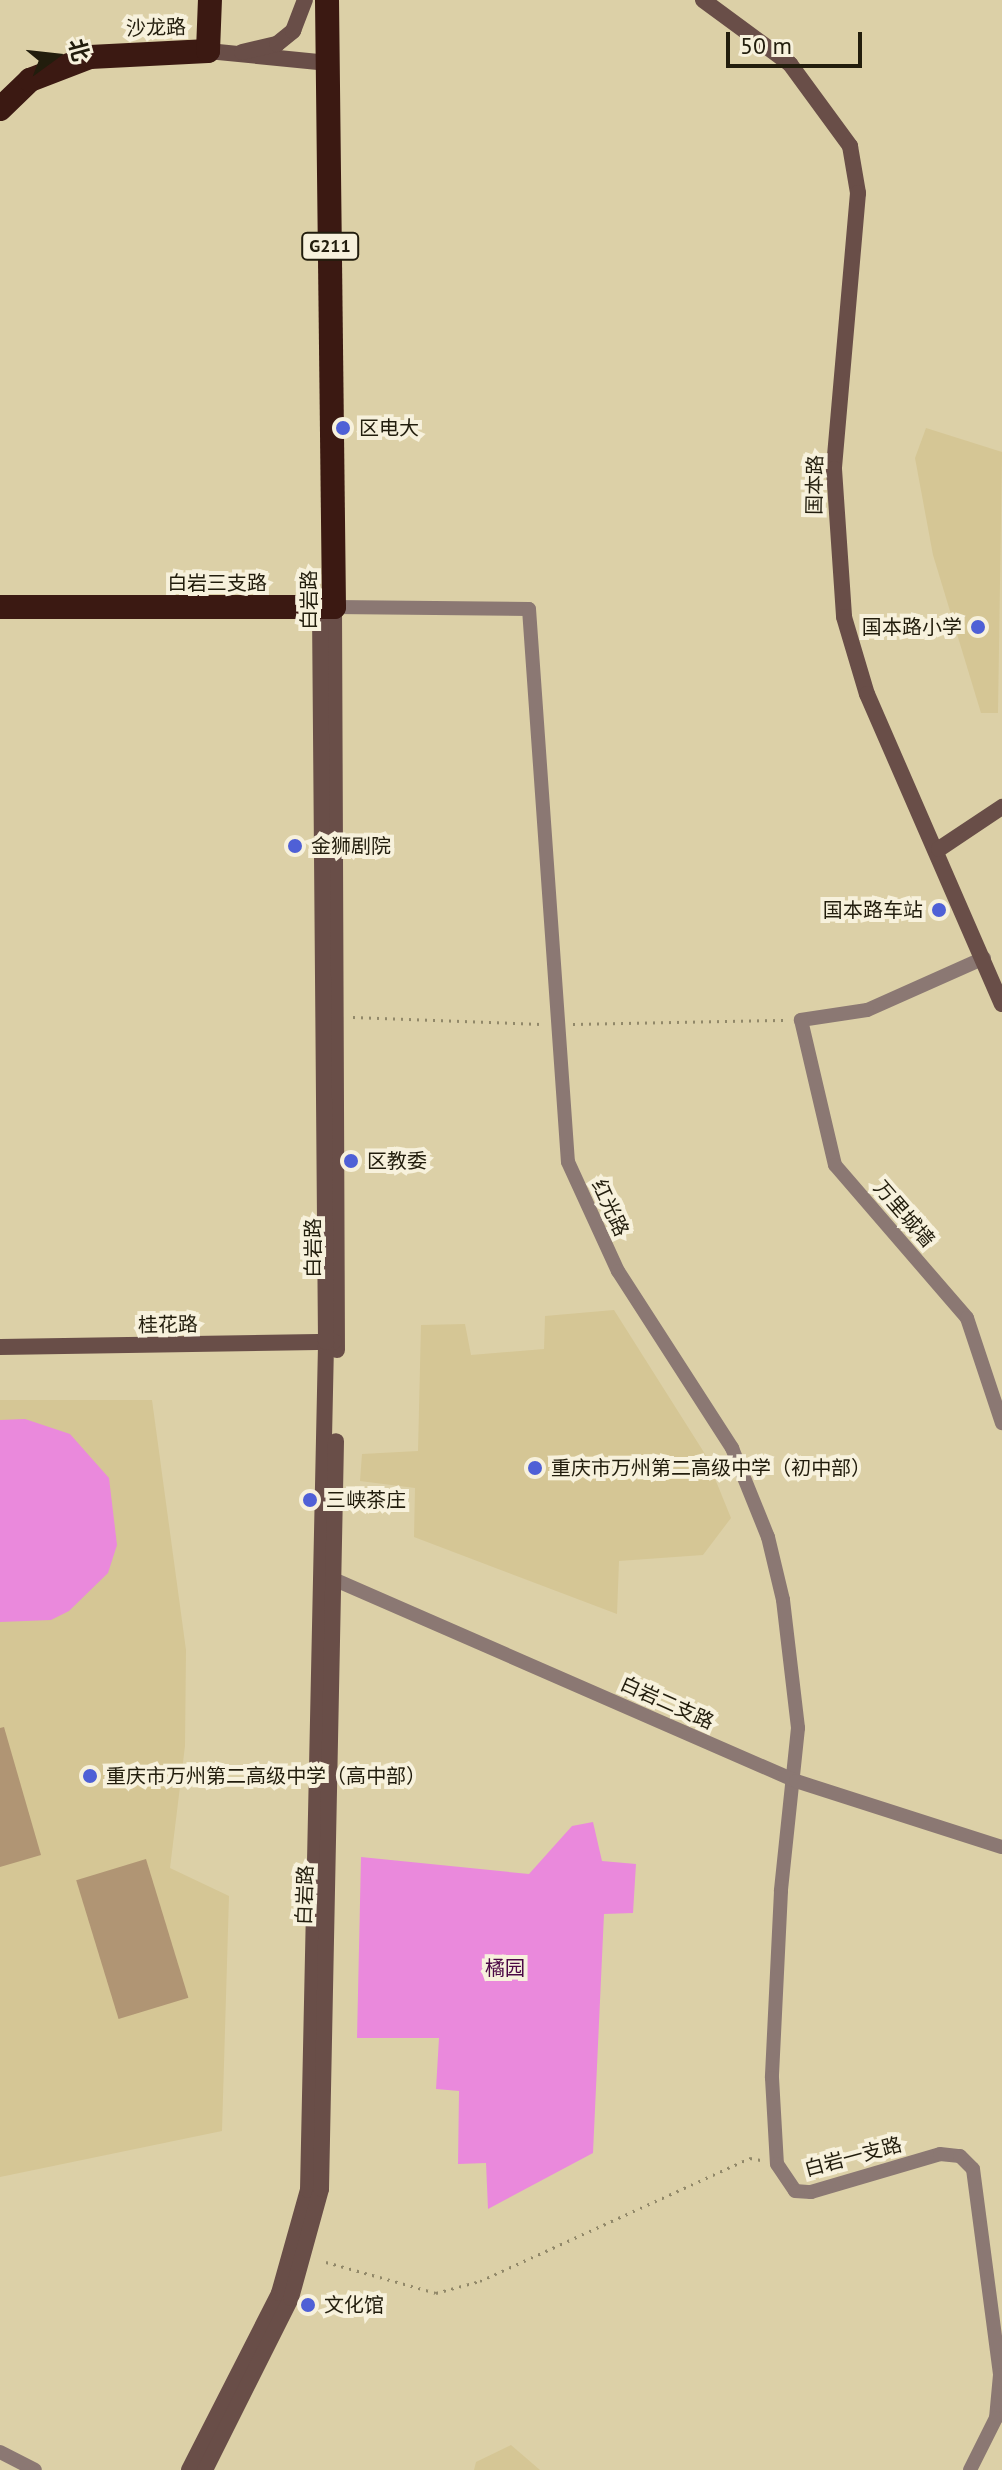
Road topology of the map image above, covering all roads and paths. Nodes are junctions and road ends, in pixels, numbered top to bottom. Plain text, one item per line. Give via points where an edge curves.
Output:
1 (210, 0) edge
2 (305, 0) edge
3 (327, 0) edge
4 (703, 0) edge
5 (208, 51) junction
6 (237, 52) junction
7 (328, 63) junction
8 (0, 109) edge
9 (0, 607) edge
10 (327, 607) junction
11 (529, 609) joint
12 (1002, 807) edge
13 (939, 849) junction
14 (984, 958) junction
15 (1002, 1004) edge
16 (352, 1017) dead end
17 (801, 1020) junction
18 (554, 1024) junction
19 (332, 1342) junction
20 (0, 1347) edge
21 (1002, 1423) edge
22 (329, 1577) junction
23 (796, 1781) junction
24 (1002, 1847) edge
25 (777, 2164) junction
26 (326, 2262) dead end
27 (0, 2452) edge
28 (35, 2470) edge
29 (189, 2470) edge
30 (205, 2470) edge
31 (970, 2470) edge

1 - 5 highway
2 - 6 main road via 293,31 277,44
3 - 7 highway, 白岩路 / G211
4 - 13 main road, 国本路 via 790,64 850,146 858,193 834,469 844,617 867,694
5 - 6 main road, 沙龙路
5 - 8 highway, 沙龙路 via 90,57 30,80
6 - 7 main road, 沙龙路
7 - 10 highway, 白岩路 / G211
9 - 10 highway, 白岩三支路
10 - 11 street, 白岩三支路
10 - 19 main road, 白岩路
11 - 18 street, 红光路
12 - 13 main road
13 - 14 main road, 国本路
14 - 15 main road, 国本路
14 - 17 street via 867,1010
16 - 18 path
17 - 18 path
17 - 21 street, 万里城墙 via 835,1165 967,1318
18 - 23 street, 红光路 via 559,1112 586,1207 618,1271 710,1407 768,1537 793,1663
19 - 20 main road, 桂花路
19 - 22 main road, 白岩路
22 - 23 street, 白岩二支路
22 - 29 main road, 白岩路 via 303,2223 279,2293
22 - 30 main road, 白岩路 via 321,2189 291,2298
23 - 24 street, 白岩二支路
23 - 25 street, 白岩一支路 via 781,1891 772,2078
25 - 26 path via 750,2158 480,2281 436,2293
25 - 31 street, 白岩一支路 via 784,2182 811,2192 940,2154 960,2156 973,2169 1000,2375 996,2418
27 - 28 street

